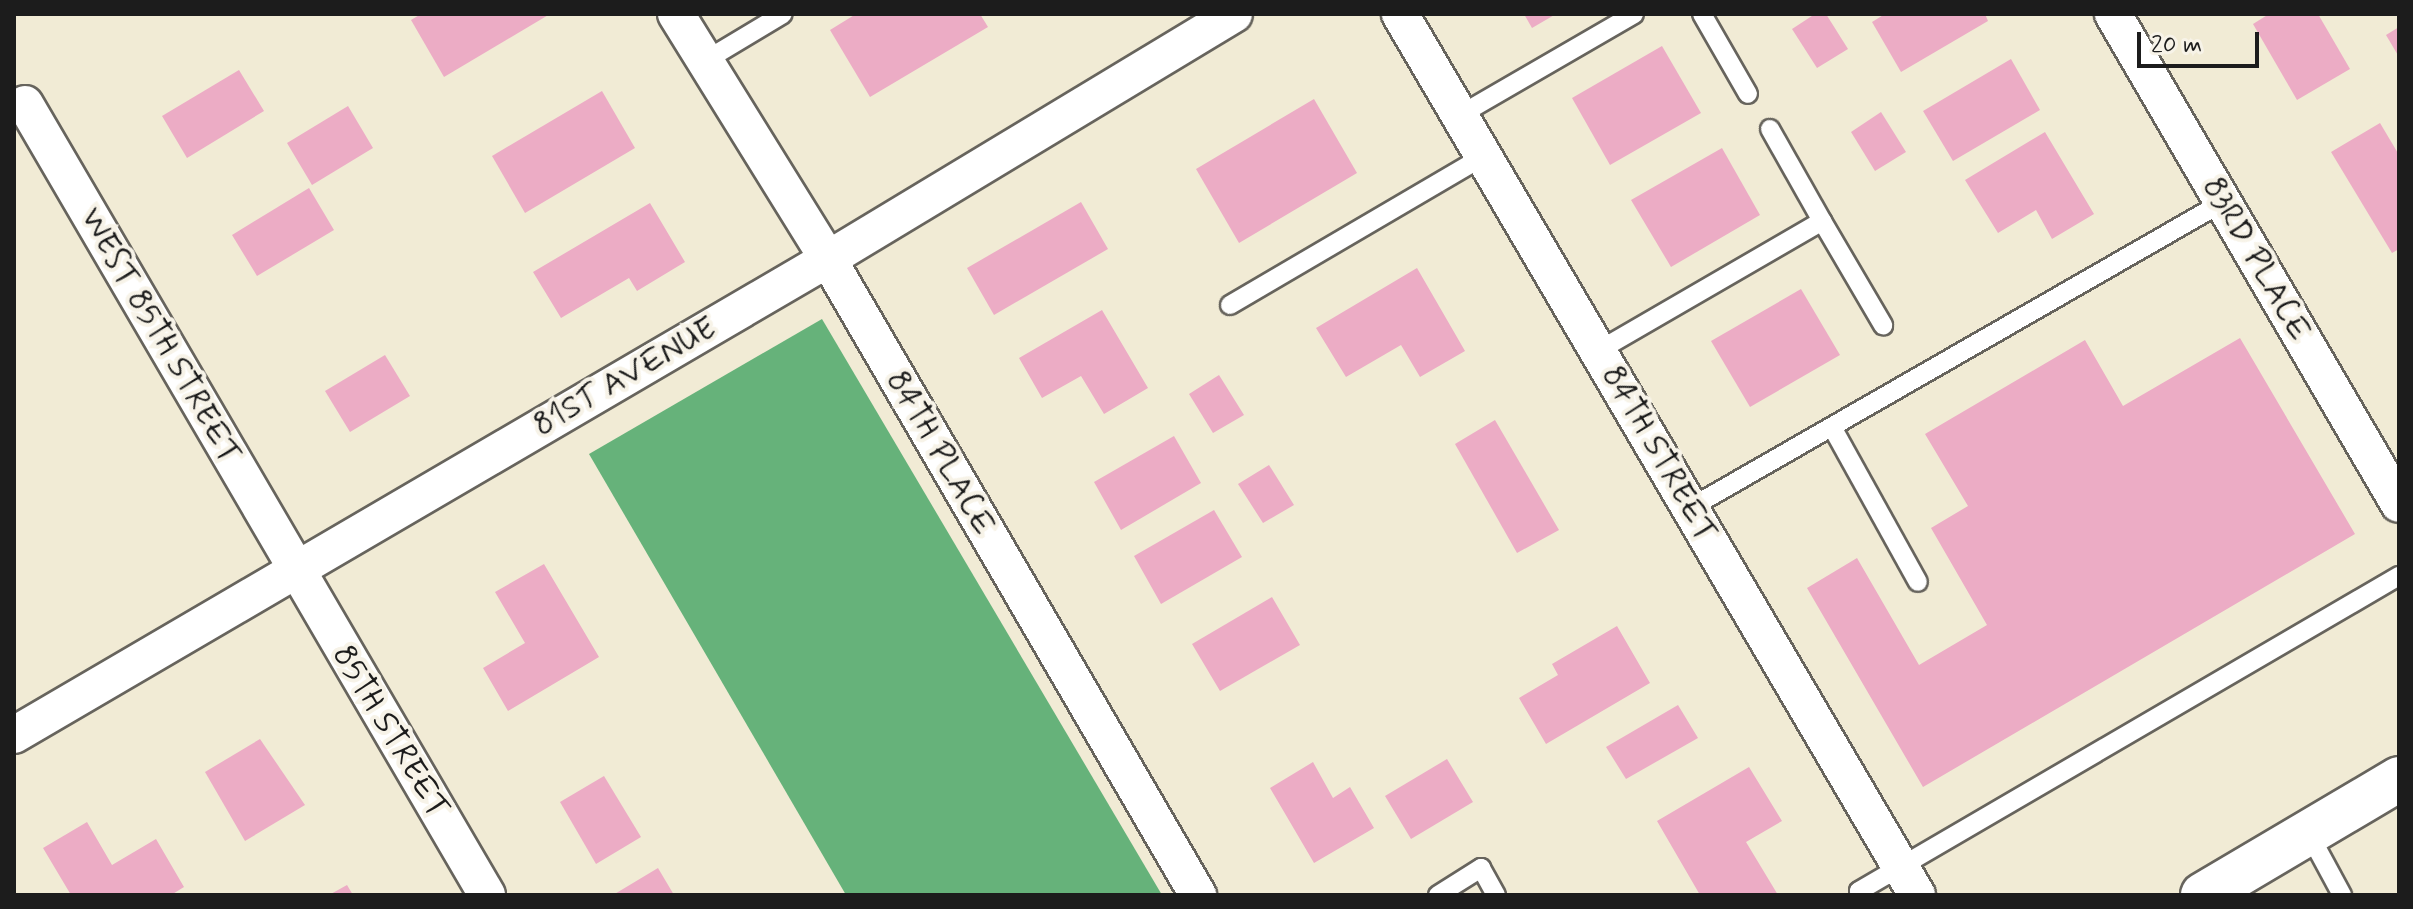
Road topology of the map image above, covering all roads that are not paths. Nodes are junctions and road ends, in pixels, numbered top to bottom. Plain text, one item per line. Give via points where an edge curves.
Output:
1 (676, 14) edge
2 (783, 14) edge
3 (1234, 14) edge
4 (1400, 14) edge
5 (1634, 14) edge
6 (1702, 14) edge
7 (2113, 14) edge
8 (708, 59) junction
9 (1748, 94) dead end
10 (25, 104) dead end
11 (1460, 115) junction
12 (1770, 129) dead end
13 (1484, 156) junction
14 (2223, 202) junction
15 (1822, 221) junction
16 (828, 259) junction
17 (1230, 305) dead end
18 (1883, 325) dead end
19 (1598, 351) junction
20 (1832, 427) junction
21 (2389, 464) edge
22 (2399, 504) edge
23 (1690, 508) junction
24 (294, 569) junction
25 (2399, 576) edge
26 (1918, 582) dead end
27 (14, 735) edge
28 (2399, 779) edge
29 (2308, 832) junction
30 (1908, 881) edge
31 (487, 895) edge
32 (1198, 895) edge
33 (1438, 895) edge
34 (1496, 895) edge
35 (1860, 895) edge
36 (2203, 895) edge
37 (2342, 895) edge

1 - 8 street, 84TH PLACE
2 - 8 lane
3 - 16 street, 81ST AVENUE
4 - 11 street, 84TH STREET
5 - 11 lane
6 - 9 lane
7 - 14 street, 83RD PLACE
8 - 16 street, 84TH PLACE
10 - 24 street, WEST 85TH STREET
11 - 13 street, 84TH STREET
12 - 15 lane
13 - 17 lane
13 - 19 street, 84TH STREET
14 - 20 lane
14 - 21 street, 83RD PLACE
15 - 18 lane
15 - 19 lane
16 - 24 street, 81ST AVENUE
16 - 32 street, 84TH PLACE
19 - 23 street, 84TH STREET
20 - 23 lane
20 - 26 lane
21 - 22 street, 83RD PLACE
23 - 30 street, 84TH STREET
24 - 27 street, 81ST AVENUE
24 - 31 street, 85TH STREET
25 - 30 lane
28 - 29 street
29 - 36 street
29 - 37 lane
30 - 35 lane via 1859,891
33 - 34 lane via 1481,868

